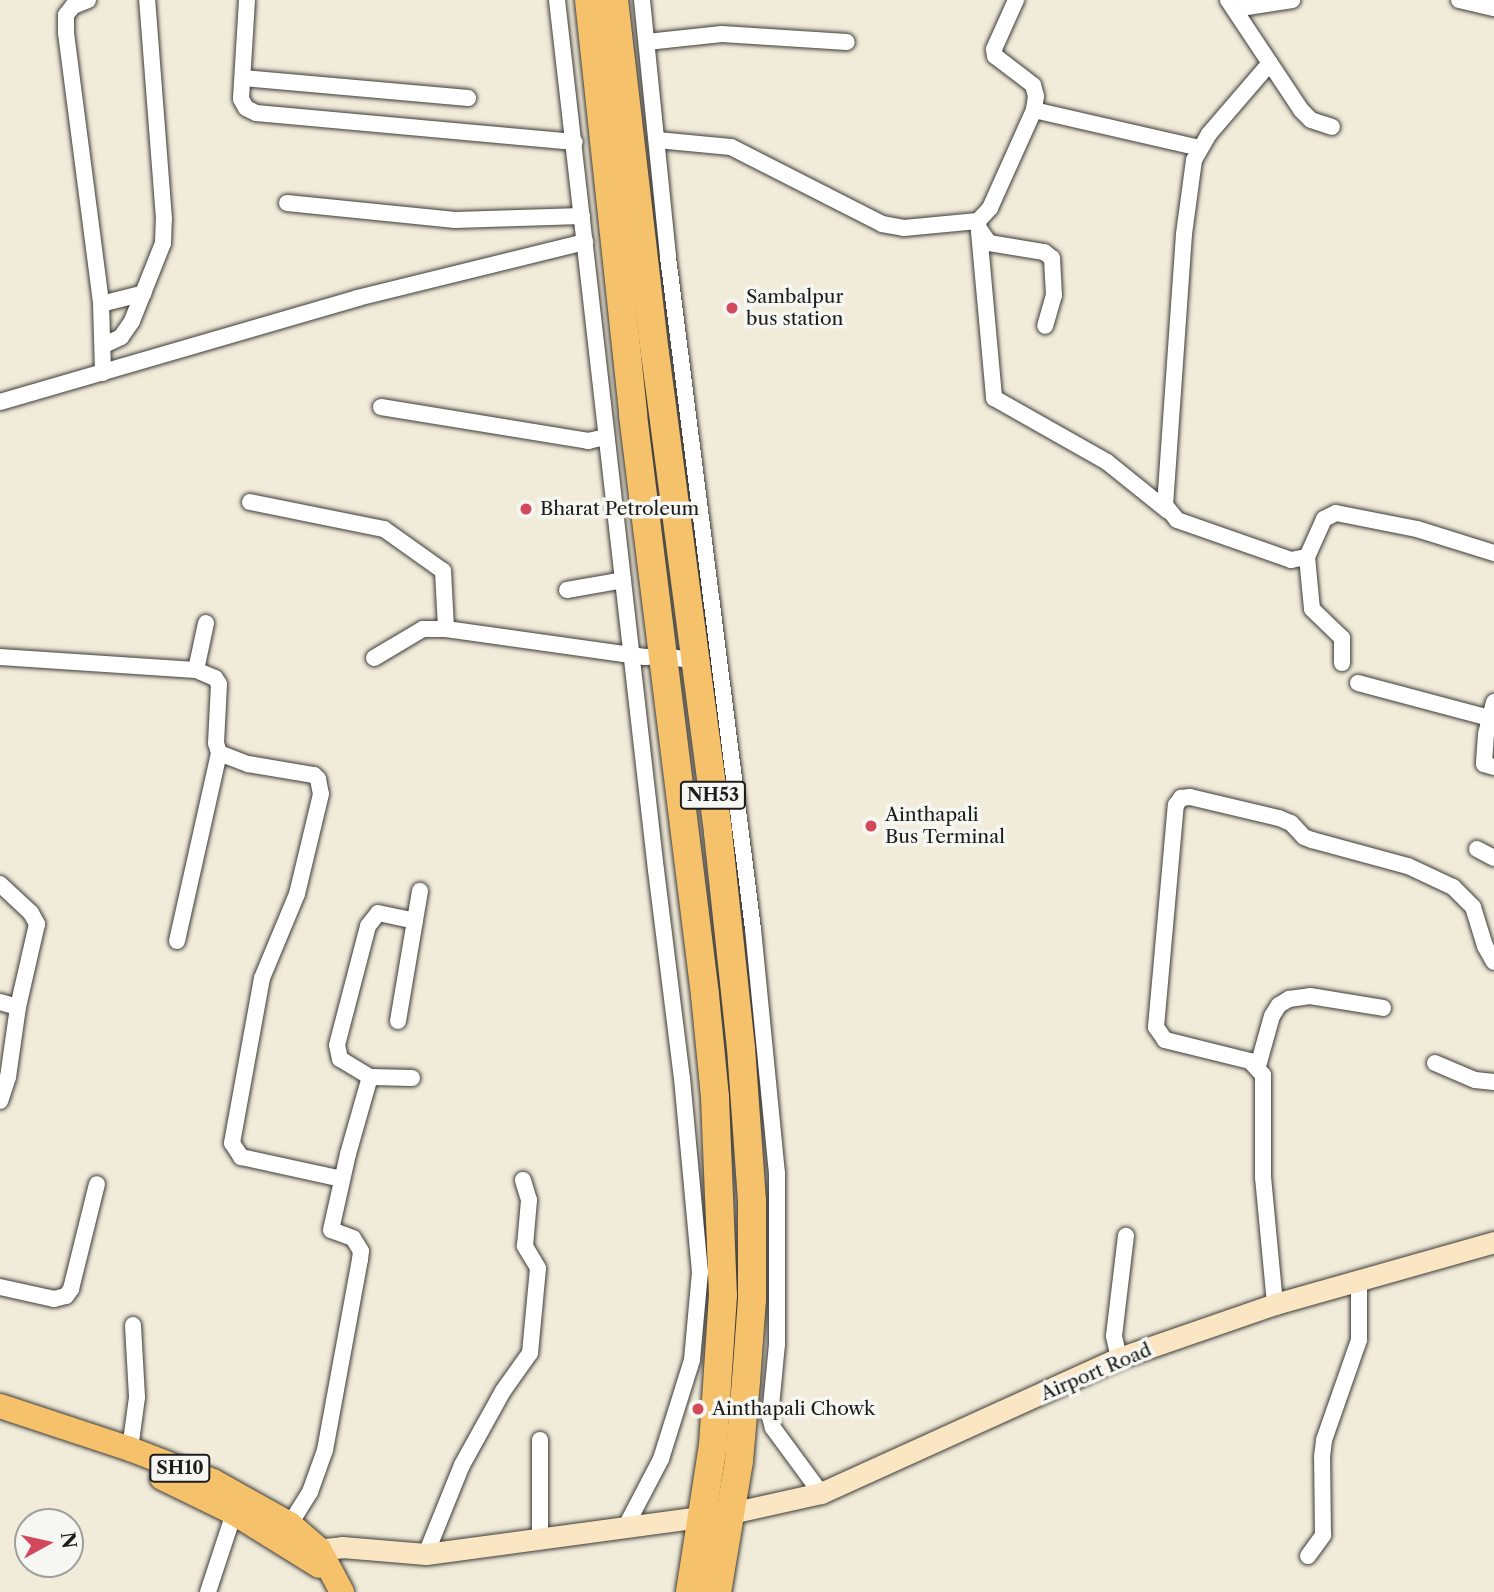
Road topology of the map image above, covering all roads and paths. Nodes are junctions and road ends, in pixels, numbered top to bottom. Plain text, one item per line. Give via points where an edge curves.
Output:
1 (88, 0) edge
2 (147, 0) edge
3 (247, 0) edge
4 (557, 0) edge
5 (589, 0) edge
6 (614, 0) edge
7 (642, 0) edge
8 (1016, 0) edge
9 (1292, 0) edge
10 (1459, 0) edge
11 (1231, 5) edge
12 (1487, 5) edge
13 (647, 42) junction
14 (847, 42) dead end
15 (1270, 63) junction
16 (243, 78) junction
17 (468, 98) dead end
18 (1034, 110) junction
19 (1332, 127) dead end
20 (657, 140) junction
21 (575, 142) junction
22 (1200, 148) junction
23 (287, 203) dead end
24 (582, 216) junction
25 (978, 221) junction
26 (585, 242) junction
27 (144, 293) junction
28 (101, 304) junction
29 (1045, 326) dead end
30 (104, 345) junction
31 (103, 373) junction
32 (0, 402) edge
33 (381, 407) dead end
34 (606, 437) junction
35 (250, 502) dead end
36 (1168, 511) junction
37 (1494, 553) edge
38 (1307, 556) junction
39 (623, 580) junction
40 (567, 590) dead end
41 (206, 623) dead end
42 (446, 629) junction
43 (631, 654) junction
44 (664, 656) junction
45 (0, 657) edge
46 (374, 659) dead end
47 (708, 663) junction
48 (1342, 663) dead end
49 (196, 670) junction
50 (1358, 684) dead end
51 (1492, 710) edge
52 (219, 753) junction
53 (1494, 767) edge
54 (1477, 849) dead end
55 (1494, 858) edge
56 (0, 884) edge
57 (420, 891) dead end
58 (415, 921) junction
59 (177, 941) dead end
60 (1494, 962) edge
61 (0, 1002) edge
62 (18, 1007) junction
63 (1382, 1008) dead end
64 (398, 1021) dead end
65 (1435, 1063) dead end
66 (1258, 1066) junction
67 (4, 1075) edge
68 (370, 1077) junction
69 (412, 1078) dead end
70 (1494, 1082) edge
71 (0, 1101) edge
72 (342, 1179) junction
73 (523, 1180) dead end
74 (97, 1184) dead end
75 (1126, 1236) dead end
76 (1494, 1242) edge
77 (1359, 1282) junction
78 (0, 1287) edge
79 (1275, 1304) junction
80 (133, 1325) dead end
81 (1119, 1358) junction
82 (0, 1406) edge
83 (0, 1424) edge
84 (540, 1440) dead end
85 (130, 1448) junction
86 (821, 1493) junction
87 (234, 1513) junction
88 (718, 1515) junction
89 (290, 1524) junction
90 (626, 1526) junction
91 (540, 1540) junction
92 (308, 1550) junction
93 (426, 1553) junction
94 (1308, 1556) dead end
95 (337, 1583) edge
96 (208, 1592) edge
97 (691, 1592) edge
98 (717, 1592) edge

1 - 28 street via 66,15 66,33
2 - 27 street via 164,219 163,243
3 - 16 street
4 - 21 street
5 - 44 highway, NH53
6 - 47 highway, NH53
7 - 13 street
8 - 18 street via 995,56 1033,85
9 - 11 street
10 - 12 street
11 - 15 street
13 - 14 street via 722,34
13 - 20 street
15 - 19 street via 1301,110 1311,120
15 - 22 street
16 - 17 street
16 - 21 street via 241,99 256,113
18 - 22 street
18 - 25 street via 990,208
20 - 25 street via 731,147 882,224 904,228
20 - 47 street
21 - 24 street
22 - 36 street via 1189,182 1184,234 1165,496
23 - 24 street via 455,220
24 - 26 street
25 - 29 street via 982,237 989,243 1044,252 1052,258 1054,295
25 - 36 street via 994,398 1107,462
26 - 31 street via 357,298
26 - 34 street
27 - 28 street
27 - 30 street via 121,337
28 - 30 street
30 - 31 street
31 - 32 street
33 - 34 street via 588,441
34 - 39 street
35 - 42 street via 384,529 443,571
36 - 38 street via 1177,520 1280,557
37 - 38 street via 1418,529 1336,513 1324,519
38 - 48 street via 1312,609 1342,638
39 - 40 street
39 - 43 street
41 - 49 street
42 - 43 street
42 - 46 street via 423,629
43 - 44 street
43 - 90 street via 682,1078 700,1272 692,1360 661,1459
44 - 47 street
44 - 88 highway, NH53 via 705,995 720,1198
45 - 49 street
47 - 86 street via 754,929 777,1173 777,1344 770,1417 773,1428
47 - 88 highway, NH53 via 752,1202 752,1299
49 - 52 street via 219,684
50 - 51 street
51 - 53 street via 1484,764
52 - 59 street
52 - 72 street via 248,764 314,775 321,794 297,894 262,978 232,1143 241,1157
54 - 55 street
56 - 62 street via 37,924
57 - 58 street
58 - 64 street
58 - 68 street via 378,914 368,926 337,1045 340,1059
60 - 66 street via 1473,907 1453,887 1408,866 1312,840 1286,820 1199,798 1181,798 1175,805 1156,1027 1165,1040
61 - 62 street
62 - 67 street
63 - 66 street via 1310,996 1289,999 1272,1016
65 - 70 street via 1475,1080
66 - 79 street via 1264,1084 1264,1178
67 - 71 street
68 - 69 street
68 - 72 street
72 - 89 street via 331,1230 353,1238 361,1251 360,1260 326,1450 310,1492
73 - 93 street via 529,1200 526,1246 538,1268 530,1353 462,1465
74 - 78 street via 66,1296 54,1299
75 - 81 street via 1114,1336
76 - 77 main road, Airport Road
77 - 79 main road, Airport Road
77 - 94 street via 1359,1340 1324,1440 1323,1535
79 - 81 main road, Airport Road
80 - 85 street via 137,1396
81 - 86 main road, Airport Road
82 - 85 main road, SH10
83 - 87 main road, SH10 via 128,1464
84 - 91 street
85 - 89 main road, SH10 via 213,1482
86 - 88 main road, Airport Road
87 - 92 main road, SH10
87 - 96 street
88 - 90 main road, Airport Road
88 - 97 highway, NH53
88 - 98 highway, NH53
89 - 92 main road, SH10
90 - 91 main road, Airport Road
91 - 93 main road, Airport Road
92 - 93 main road, Airport Road via 342,1547
92 - 95 main road, SH10

